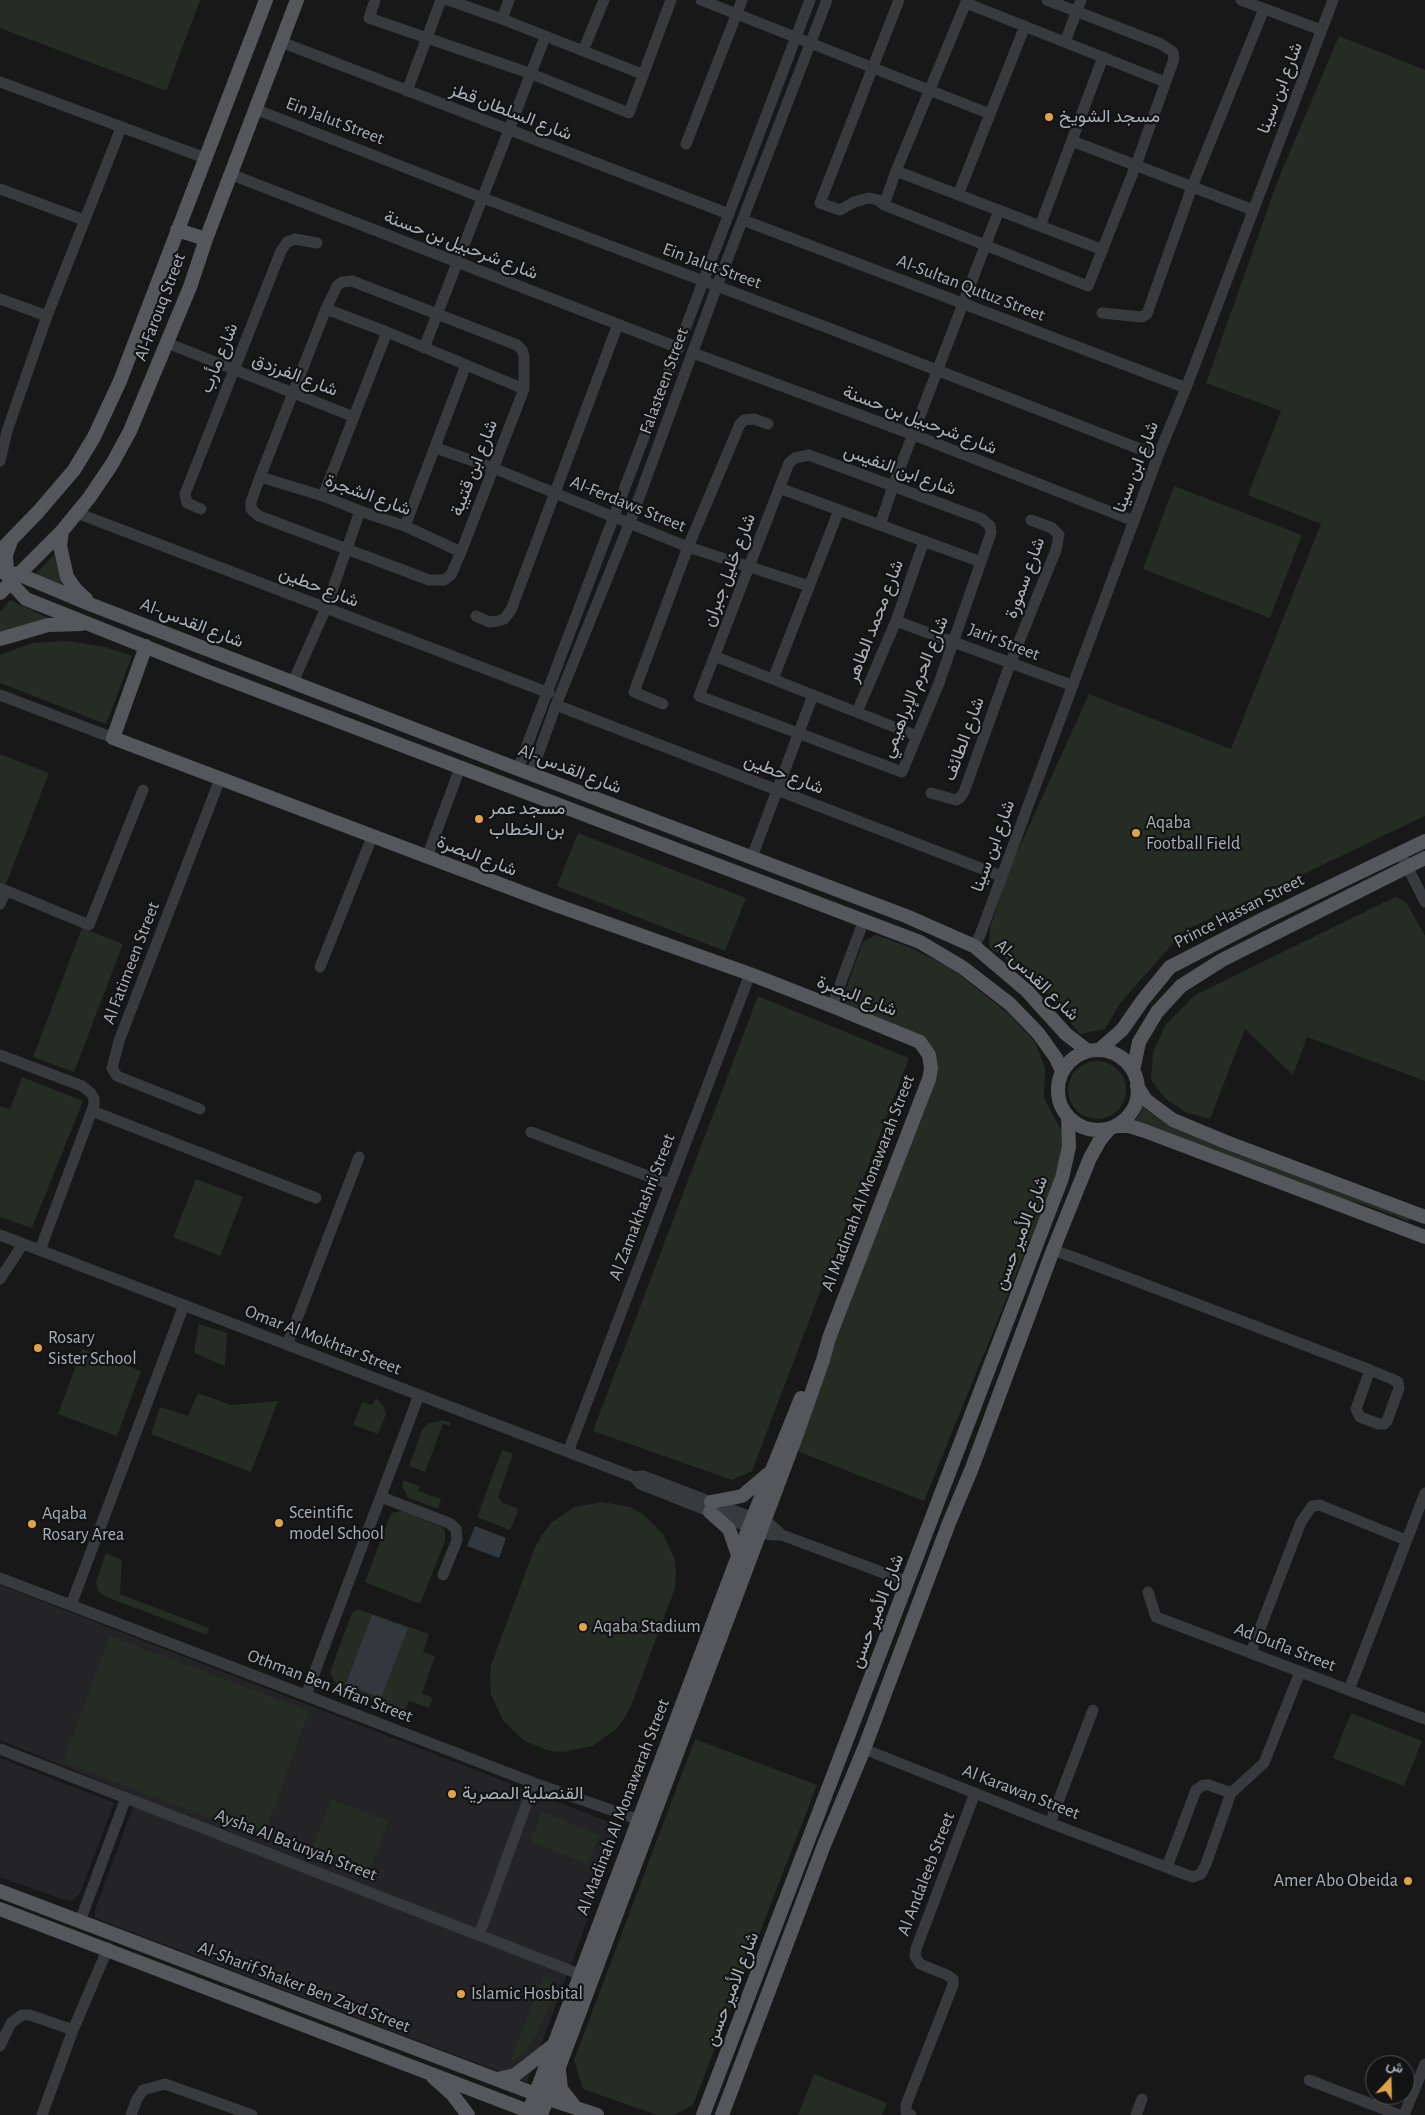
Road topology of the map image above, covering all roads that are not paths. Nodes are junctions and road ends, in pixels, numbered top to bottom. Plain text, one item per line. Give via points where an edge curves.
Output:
1 (266, 0) edge
2 (296, 0) edge
3 (375, 0) edge
4 (442, 0) edge
5 (448, 0) edge
6 (509, 0) edge
7 (604, 0) edge
8 (671, 0) edge
9 (701, 0) edge
10 (742, 0) edge
11 (810, 0) edge
12 (827, 0) edge
13 (899, 0) edge
14 (1047, 0) edge
15 (1081, 0) edge
16 (1241, 0) edge
17 (1333, 0) edge
18 (966, 1) edge
19 (1264, 9) junction
20 (1077, 12) junction
21 (736, 14) junction
22 (502, 19) junction
23 (1024, 26) junction
24 (1321, 30) junction
25 (545, 37) junction
26 (796, 37) junction
27 (426, 39) junction
28 (281, 42) junction
29 (1065, 42) junction
30 (811, 43) junction
31 (583, 51) junction
32 (1104, 57) junction
33 (873, 68) junction
34 (529, 73) junction
35 (642, 74) junction
36 (0, 82) edge
37 (1165, 82) junction
38 (929, 90) junction
39 (408, 91) junction
40 (255, 109) junction
41 (990, 114) junction
42 (121, 128) junction
43 (509, 129) junction
44 (1072, 141) junction
45 (686, 144) dead end
46 (205, 158) junction
47 (1136, 165) junction
48 (896, 171) junction
49 (230, 174) junction
50 (1192, 187) junction
51 (0, 189) edge
52 (958, 195) junction
53 (483, 198) junction
54 (884, 205) junction
55 (999, 210) junction
56 (1253, 210) junction
57 (729, 214) junction
58 (84, 220) junction
59 (743, 220) junction
60 (1040, 226) junction
61 (177, 230) junction
62 (206, 239) junction
63 (317, 243) dead end
64 (986, 246) junction
65 (1103, 250) junction
66 (458, 262) junction
67 (703, 281) junction
68 (717, 286) junction
69 (0, 299) edge
70 (964, 304) junction
71 (326, 310) junction
72 (1102, 313) dead end
73 (437, 315) junction
74 (48, 316) junction
75 (618, 324) junction
76 (387, 332) junction
77 (167, 343) junction
78 (424, 348) junction
79 (680, 348) junction
80 (693, 353) junction
81 (466, 365) junction
82 (233, 370) junction
83 (937, 372) junction
84 (1186, 388) junction
85 (524, 389) junction
86 (294, 394) junction
87 (354, 417) junction
88 (768, 424) dead end
89 (3, 430) edge
90 (914, 435) junction
91 (436, 448) junction
92 (1158, 456) junction
93 (794, 458) joint
94 (0, 461) edge
95 (493, 468) junction
96 (260, 477) junction
97 (893, 486) junction
98 (779, 488) junction
99 (554, 494) junction
100 (323, 496) junction
101 (201, 509) dead end
102 (839, 510) junction
103 (360, 511) junction
104 (77, 513) junction
105 (615, 518) junction
106 (1030, 520) dead end
107 (1134, 521) junction
108 (630, 522) junction
109 (405, 526) junction
110 (880, 526) junction
111 (990, 526) joint
112 (62, 531) junction
113 (11, 541) junction
114 (924, 541) junction
115 (688, 547) junction
116 (346, 549) junction
117 (0, 552) edge
118 (461, 552) junction
119 (981, 562) junction
120 (750, 566) junction
121 (9, 575) edge
122 (809, 586) junction
123 (0, 593) edge
124 (92, 605) junction
125 (326, 608) junction
126 (476, 616) dead end
127 (896, 621) junction
128 (87, 624) junction
129 (0, 639) edge
130 (953, 642) junction
131 (146, 646) junction
132 (714, 656) junction
133 (1010, 664) junction
134 (773, 679) junction
135 (293, 682) junction
136 (1071, 686) junction
137 (549, 693) junction
138 (0, 695) edge
139 (813, 695) junction
140 (698, 696) joint
141 (556, 704) junction
142 (663, 704) dead end
143 (857, 712) junction
144 (394, 721) junction
145 (416, 730) junction
146 (798, 734) junction
147 (917, 736) junction
148 (113, 738) junction
149 (383, 738) junction
150 (409, 748) junction
151 (460, 768) junction
152 (524, 771) junction
153 (220, 779) junction
154 (143, 790) dead end
155 (777, 790) junction
156 (931, 793) dead end
157 (642, 816) junction
158 (667, 826) junction
159 (638, 835) junction
160 (372, 837) junction
161 (1425, 841) edge
162 (658, 842) junction
163 (1401, 854) junction
164 (427, 857) junction
165 (752, 857) junction
166 (1425, 858) edge
167 (1409, 866) junction
168 (1001, 876) junction
169 (3, 890) edge
170 (1425, 902) edge
171 (0, 904) edge
172 (864, 920) junction
173 (974, 946) junction
174 (320, 967) dead end
175 (750, 974) junction
176 (832, 1006) junction
177 (920, 1042) joint
178 (1093, 1051) junction
179 (0, 1055) edge
180 (1062, 1071) junction
181 (1133, 1071) junction
182 (1138, 1086) junction
183 (200, 1109) dead end
184 (92, 1111) junction
185 (1068, 1116) junction
186 (1112, 1127) junction
187 (531, 1132) dead end
188 (359, 1157) dead end
189 (669, 1184) junction
190 (316, 1198) dead end
191 (1423, 1217) edge
192 (0, 1234) edge
193 (1420, 1235) edge
194 (23, 1244) junction
195 (40, 1250) junction
196 (1053, 1250) junction
197 (0, 1279) edge
198 (184, 1305) junction
199 (829, 1338) junction
200 (288, 1345) junction
201 (1370, 1370) junction
202 (419, 1395) junction
203 (568, 1452) junction
204 (772, 1470) junction
205 (951, 1472) junction
206 (968, 1477) junction
207 (1425, 1493) edge
208 (382, 1496) junction
209 (711, 1507) junction
210 (757, 1525) junction
211 (1406, 1540) junction
212 (739, 1558) junction
213 (443, 1575) dead end
214 (0, 1578) edge
215 (908, 1582) junction
216 (1148, 1592) dead end
217 (71, 1604) junction
218 (1251, 1652) junction
219 (1300, 1672) junction
220 (1349, 1690) junction
221 (306, 1696) junction
222 (1093, 1710) dead end
223 (1425, 1719) edge
224 (0, 1749) edge
225 (864, 1749) junction
226 (534, 1783) junction
227 (1231, 1792) junction
228 (975, 1793) junction
229 (126, 1798) junction
230 (644, 1822) junction
231 (1050, 1823) junction
232 (808, 1842) junction
233 (824, 1848) junction
234 (1167, 1867) junction
235 (0, 1891) edge
236 (0, 1909) edge
237 (80, 1921) junction
238 (478, 1935) junction
239 (108, 1948) junction
240 (211, 1972) junction
241 (579, 1974) junction
242 (207, 1987) junction
243 (73, 2030) junction
244 (3, 2031) edge
245 (0, 2046) edge
246 (559, 2047) junction
247 (1425, 2064) edge
248 (425, 2070) junction
249 (497, 2079) junction
250 (1309, 2080) dead end
251 (541, 2096) junction
252 (1142, 2099) dead end
253 (576, 2108) junction
254 (507, 2109) edge
255 (536, 2114) edge
256 (42, 2115) edge
257 (131, 2115) edge
258 (252, 2115) edge
259 (468, 2115) edge
260 (596, 2115) edge
261 (704, 2115) edge
262 (722, 2115) edge
263 (910, 2115) edge
264 (1136, 2115) edge
265 (1399, 2115) edge
266 (1404, 2115) edge

1 - 46 main road, Al-Farouq Street
2 - 28 main road, Al-Farouq Street
3 - 27 street via 369,18
4 - 27 street
5 - 22 street
6 - 22 street
7 - 31 street
8 - 35 street
9 - 21 street
10 - 21 street
11 - 26 street, Falasteen Street
12 - 30 street, Falasteen Street
13 - 33 street
14 - 20 street
15 - 20 street
16 - 19 street
17 - 24 street, شارع ابن سينا
18 - 23 street
18 - 38 street
19 - 24 street
19 - 50 street
20 - 29 street
20 - 37 street via 1161,44 1172,52 1174,59
21 - 26 street
21 - 45 street
22 - 25 street
23 - 29 street
23 - 41 street
24 - 56 street, شارع ابن سينا
25 - 31 street
25 - 34 street
26 - 30 street
26 - 57 street, Falasteen Street
27 - 34 street
27 - 39 street
28 - 39 street, شارع السلطان قطز
28 - 40 main road, Al-Farouq Street
29 - 32 street
30 - 33 street
30 - 59 street, Falasteen Street
31 - 35 street
32 - 37 street
32 - 44 street
33 - 38 street
33 - 54 street via 820,203 840,210 869,198
34 - 35 street via 629,113
34 - 43 street
36 - 42 street
37 - 47 street
38 - 41 street
38 - 48 street
39 - 43 street, شارع السلطان قطز
40 - 49 main road, Al-Farouq Street
40 - 53 street, Ein Jalut Street
41 - 52 street
42 - 46 street
42 - 58 street
43 - 53 street
43 - 57 street, شارع السلطان قطز
44 - 47 street
44 - 60 street
46 - 61 main road, Al-Farouq Street
47 - 50 street
47 - 65 street
48 - 52 street
48 - 54 street
49 - 62 main road, Al-Farouq Street
49 - 66 street, شارع شرحبيل بن حسنة
50 - 56 street
50 - 72 street via 1148,314 1142,317
51 - 58 street
52 - 55 street
53 - 66 street
53 - 67 street, Ein Jalut Street
54 - 64 street
55 - 60 street
55 - 64 street
56 - 84 street, شارع ابن سينا
57 - 67 street, Falasteen Street
58 - 74 street
59 - 68 street, Falasteen Street
59 - 70 street, Al-Sultan Qutuz Street
60 - 65 street
61 - 62 main road
61 - 113 main road, Al-Farouq Street via 120,381 86,453
62 - 77 main road, Al-Farouq Street
63 - 82 street, شارع مأرب via 295,240 287,242 281,251
64 - 65 street via 1088,286
64 - 70 street
66 - 73 street
66 - 75 street, شارع شرحبيل بن حسنة
67 - 68 street, Ein Jalut Street
67 - 79 street, Falasteen Street
68 - 80 street, Falasteen Street
68 - 83 street, Ein Jalut Street
69 - 74 street
70 - 83 street
70 - 84 street, Al-Sultan Qutuz Street
71 - 73 street, شارع ابن قتيبة via 337,286 352,281
71 - 76 street
71 - 86 street
73 - 78 street
73 - 85 street, شارع ابن قتيبة via 517,345 525,361
74 - 89 street
75 - 79 street, شارع شرحبيل بن حسنة
75 - 99 street
76 - 78 street
76 - 87 street
77 - 82 street, شارع الفرزدق
77 - 104 main road, Al-Farouq Street via 112,464
78 - 81 street
79 - 105 street, Falasteen Street
80 - 90 street, شارع شرحبيل بن حسنة
80 - 108 street, Falasteen Street
81 - 85 street
81 - 91 street
82 - 86 street, شارع الفرزدق
82 - 101 street, شارع مأرب via 185,494 187,503
83 - 90 street
83 - 92 street, Ein Jalut Street
84 - 92 street, شارع ابن سينا
85 - 95 street, شارع ابن قتيبة
86 - 87 street, شارع الفرزدق
86 - 96 street
87 - 100 street
88 - 115 street via 754,419 740,424
89 - 94 street
90 - 97 street
90 - 107 street, شارع شرحبيل بن حسنة
91 - 95 street, Al-Ferdaws Street
91 - 109 street
92 - 107 street, شارع ابن سينا
93 - 97 street, شارع ابن النفيس via 809,455
93 - 98 street, شارع خليل جبران
95 - 99 street, Al-Ferdaws Street
95 - 118 street, شارع ابن قتيبة
96 - 100 street, شارع الشجرة
96 - 116 street, شارع ابن قتيبة via 251,502 251,509 259,516
97 - 110 street
97 - 111 street, شارع ابن النفيس via 982,519
98 - 102 street
98 - 120 street, شارع خليل جبران
99 - 105 street, Al-Ferdaws Street
99 - 126 street via 511,610 504,620 490,622
100 - 103 street, شارع الشجرة
102 - 110 street
102 - 122 street
103 - 109 street, شارع الشجرة
103 - 116 street
104 - 112 main road, Al-Farouq Street
104 - 125 street, شارع حطين
105 - 108 street, Al-Ferdaws Street
105 - 137 street, Falasteen Street
106 - 133 street, شارع سمورة via 1052,528 1059,535 1059,540
107 - 136 street, شارع ابن سينا
108 - 115 street, Al-Ferdaws Street
108 - 141 street, Falasteen Street
109 - 118 street, شارع الشجرة
110 - 114 street
111 - 119 street, شارع الحرم الإبراهيمي via 991,533
112 - 121 main road, Al-Farouq Street
112 - 124 main road via 60,546 67,577
113 - 117 main road, Al-Farouq Street
113 - 121 main road via 6,556
114 - 119 street
114 - 127 street, شارع محمد الطاهر
115 - 120 street, Al-Ferdaws Street
115 - 142 street via 634,692
116 - 118 street, شارع ابن قتيبة via 436,581 451,575
116 - 125 street
119 - 130 street, شارع الحرم الإبراهيمي
120 - 122 street, Al-Ferdaws Street
120 - 132 street, شارع خليل جبران
121 - 123 main road, Al-Farouq Street
121 - 124 main road, Al-شارع القدس
121 - 128 main road, Al-شارع القدس via 26,599
122 - 134 street
124 - 135 main road, Al-شارع القدس
125 - 135 street
125 - 137 street, شارع حطين
127 - 130 street, Jarir Street
127 - 143 street, شارع محمد الطاهر
128 - 129 main road via 48,626
128 - 131 main road, Al-شارع القدس
130 - 133 street, Jarir Street
130 - 147 street, شارع الحرم الإبراهيمي
131 - 148 main road
131 - 149 main road, Al-شارع القدس
132 - 134 street
132 - 140 street, شارع خليل جبران
133 - 136 street, Jarir Street
133 - 156 street, شارع الطائف via 964,792 956,800
134 - 139 street
135 - 144 main road, Al-شارع القدس
136 - 168 street, شارع ابن سينا
137 - 152 street, Falasteen Street
138 - 148 street
139 - 143 street
139 - 146 street
140 - 146 street, شارع الحرم الإبراهيمي
141 - 152 street, Falasteen Street
141 - 155 street, شارع حطين
143 - 147 street
144 - 145 main road, Al-شارع القدس
144 - 149 main road via 395,734
145 - 150 main road via 406,739
145 - 152 main road, Al-شارع القدس
146 - 147 street, شارع الحرم الإبراهيمي via 902,772
146 - 155 street
148 - 153 main road, شارع البصرة
149 - 150 main road, Al-شارع القدس
150 - 151 main road, Al-شارع القدس
151 - 159 main road, Al-شارع القدس
151 - 164 street
152 - 157 main road, Al-شارع القدس
153 - 160 main road, شارع البصرة
153 - 183 street, Al Fatimeen Street via 119,1041 112,1068 117,1076
154 - 169 street via 89,925
155 - 165 street
155 - 168 street, شارع حطين
157 - 158 main road, Al-شارع القدس
157 - 159 main road via 647,825
158 - 162 main road via 656,831
158 - 165 main road, Al-شارع القدس
159 - 162 main road, Al-شارع القدس
160 - 164 main road, شارع البصرة
160 - 174 street
161 - 163 main road, Prince Hassan Street
162 - 172 main road, Al-شارع القدس
163 - 167 street
163 - 178 main road, Prince Hassan Street via 1264,918 1170,967 1122,1030
164 - 175 main road, شارع البصرة
165 - 173 main road, Al-شارع القدس via 906,916
166 - 167 main road, Prince Hassan Street
167 - 170 street
167 - 181 main road, Prince Hassan Street via 1222,960 1181,986 1157,1012 1139,1042
168 - 173 street, شارع ابن سينا
169 - 171 street
172 - 176 street
172 - 180 main road, Al-شارع القدس via 920,942 962,967 1010,1004 1038,1033
173 - 178 main road, Al-شارع القدس via 1027,991 1066,1034
175 - 176 main road, شارع البصرة
175 - 189 street, Al Zamakhashri Street
176 - 177 main road, شارع البصرة
177 - 199 main road, Al Madinah Al Monawarah Street via 930,1061 929,1079
178 - 180 main road via 1077,1056
178 - 181 main road via 1107,1051 1122,1058
179 - 184 street via 88,1089 94,1099
180 - 185 main road via 1059,1100
181 - 182 main road
182 - 186 main road via 1132,1109 1125,1119
182 - 191 main road via 1146,1100 1173,1120
184 - 190 street
184 - 195 street
185 - 186 main road via 1087,1128
185 - 205 main road, شارع الأمير حسن via 1069,1147 1062,1178
186 - 193 main road via 1129,1126
186 - 196 main road, شارع الأمير حسن via 1090,1158
187 - 189 street
188 - 200 street
189 - 203 street, Al Zamakhashri Street
191 - 193 main road
192 - 194 street, Omar Al Mokhtar Street
194 - 195 street, Omar Al Mokhtar Street
194 - 197 street
195 - 198 street, Omar Al Mokhtar Street
196 - 201 street
196 - 206 main road, شارع الأمير حسن
198 - 200 street, Omar Al Mokhtar Street
198 - 217 street
199 - 204 main road via 814,1366
199 - 210 main road via 810,1400
200 - 202 street, Omar Al Mokhtar Street
201 - 201 street via 1356,1409 1360,1416 1384,1424 1399,1388 1398,1382
202 - 203 street, Omar Al Mokhtar Street
202 - 208 street
203 - 209 street, Omar Al Mokhtar Street via 634,1477 640,1484
204 - 209 main road via 742,1496
204 - 210 main road
205 - 206 main road
205 - 215 main road, شارع الأمير حسن
206 - 225 main road, شارع الأمير حسن
207 - 211 street
208 - 213 street via 449,1523 456,1529 457,1540
208 - 221 street
209 - 210 street, Omar Al Mokhtar Street
209 - 212 main road via 729,1529
210 - 212 main road, Al Madinah Al Monawarah Street
210 - 215 street, Omar Al Mokhtar Street
210 - 230 main road, Al Madinah Al Monawarah Street
211 - 218 street via 1320,1505 1312,1506 1300,1522
211 - 220 street
212 - 230 main road, Al Madinah Al Monawarah Street
214 - 217 street, Othman Ben Affan Street
215 - 232 main road, شارع الأمير حسن
216 - 218 street, Ad Dufla Street via 1156,1617
217 - 221 street, Othman Ben Affan Street
218 - 219 street, Ad Dufla Street
219 - 220 street, Ad Dufla Street
219 - 227 street via 1264,1764
220 - 223 street, Ad Dufla Street
221 - 226 street, Othman Ben Affan Street
222 - 231 street
224 - 229 street, Aysha Al Ba'unyah Street
225 - 228 street, Al Karawan Street
225 - 233 main road, شارع الأمير حسن
226 - 230 street, Othman Ben Affan Street
226 - 238 street
227 - 234 street via 1208,1785 1196,1790
227 - 234 street, Al Karawan Street via 1201,1874 1193,1877
228 - 231 street, Al Karawan Street
228 - 263 street, Al Andaleeb Street via 916,1949 915,1956 920,1964 947,1974 953,1979 953,1985 906,2105 906,2112
229 - 237 street
229 - 238 street, Aysha Al Ba'unyah Street
230 - 241 main road, Al Madinah Al Monawarah Street
230 - 246 main road, Al Madinah Al Monawarah Street
231 - 234 street, Al Karawan Street
232 - 233 main road
232 - 261 main road, شارع الأمير حسن
233 - 262 main road, شارع الأمير حسن
235 - 237 main road, Al-Sharif Shaker Ben Zayd Street
236 - 239 main road, Al-Sharif Shaker Ben Zayd Street
237 - 240 main road, Al-Sharif Shaker Ben Zayd Street
238 - 241 street, Aysha Al Ba'unyah Street
239 - 242 main road, Al-Sharif Shaker Ben Zayd Street
239 - 243 street
240 - 242 main road
240 - 249 main road, Al-Sharif Shaker Ben Zayd Street
241 - 246 main road, Al Madinah Al Monawarah Street
242 - 248 main road, Al-Sharif Shaker Ben Zayd Street
243 - 244 street via 22,2015
243 - 256 street
244 - 245 street
246 - 249 main road via 515,2076
246 - 251 main road, Al Madinah Al Monawarah Street
246 - 253 main road via 561,2089
247 - 266 street
248 - 254 main road, Al-Sharif Shaker Ben Zayd Street
248 - 259 main road via 452,2094
249 - 251 main road, Al-Sharif Shaker Ben Zayd Street
250 - 265 street
251 - 253 main road, Al-Sharif Shaker Ben Zayd Street
251 - 255 main road, Al Madinah Al Monawarah Street
252 - 264 street
253 - 260 main road, Al-Sharif Shaker Ben Zayd Street
254 - 255 main road, Al-Sharif Shaker Ben Zayd Street
257 - 258 street via 143,2090 165,2084

